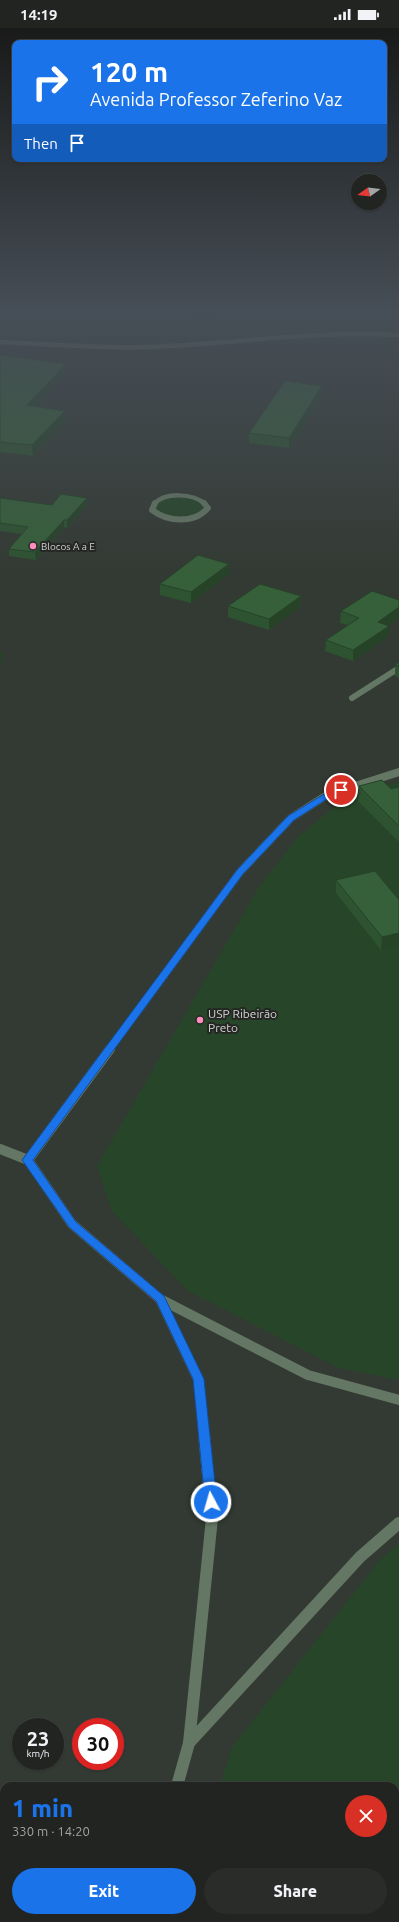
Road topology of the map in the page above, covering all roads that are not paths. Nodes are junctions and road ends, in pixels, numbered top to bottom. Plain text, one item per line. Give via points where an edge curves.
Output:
1 (190, 496) joint
2 (399, 668) edge
3 (352, 698) dead end
4 (399, 772) edge
5 (0, 1149) edge
6 (28, 1160) junction
7 (160, 1299) junction
8 (399, 1400) edge
9 (399, 1523) edge
10 (189, 1743) junction
11 (178, 1782) edge

1 - 1 street via 159,499 152,506 152,510 162,516 179,519 195,517 206,511 208,508 203,500
2 - 3 street
4 - 6 street via 327,795 291,818 240,872
5 - 6 street
6 - 7 street via 72,1224
7 - 8 street via 308,1375
7 - 10 street via 198,1379 212,1518
9 - 10 street via 360,1557
10 - 11 street

